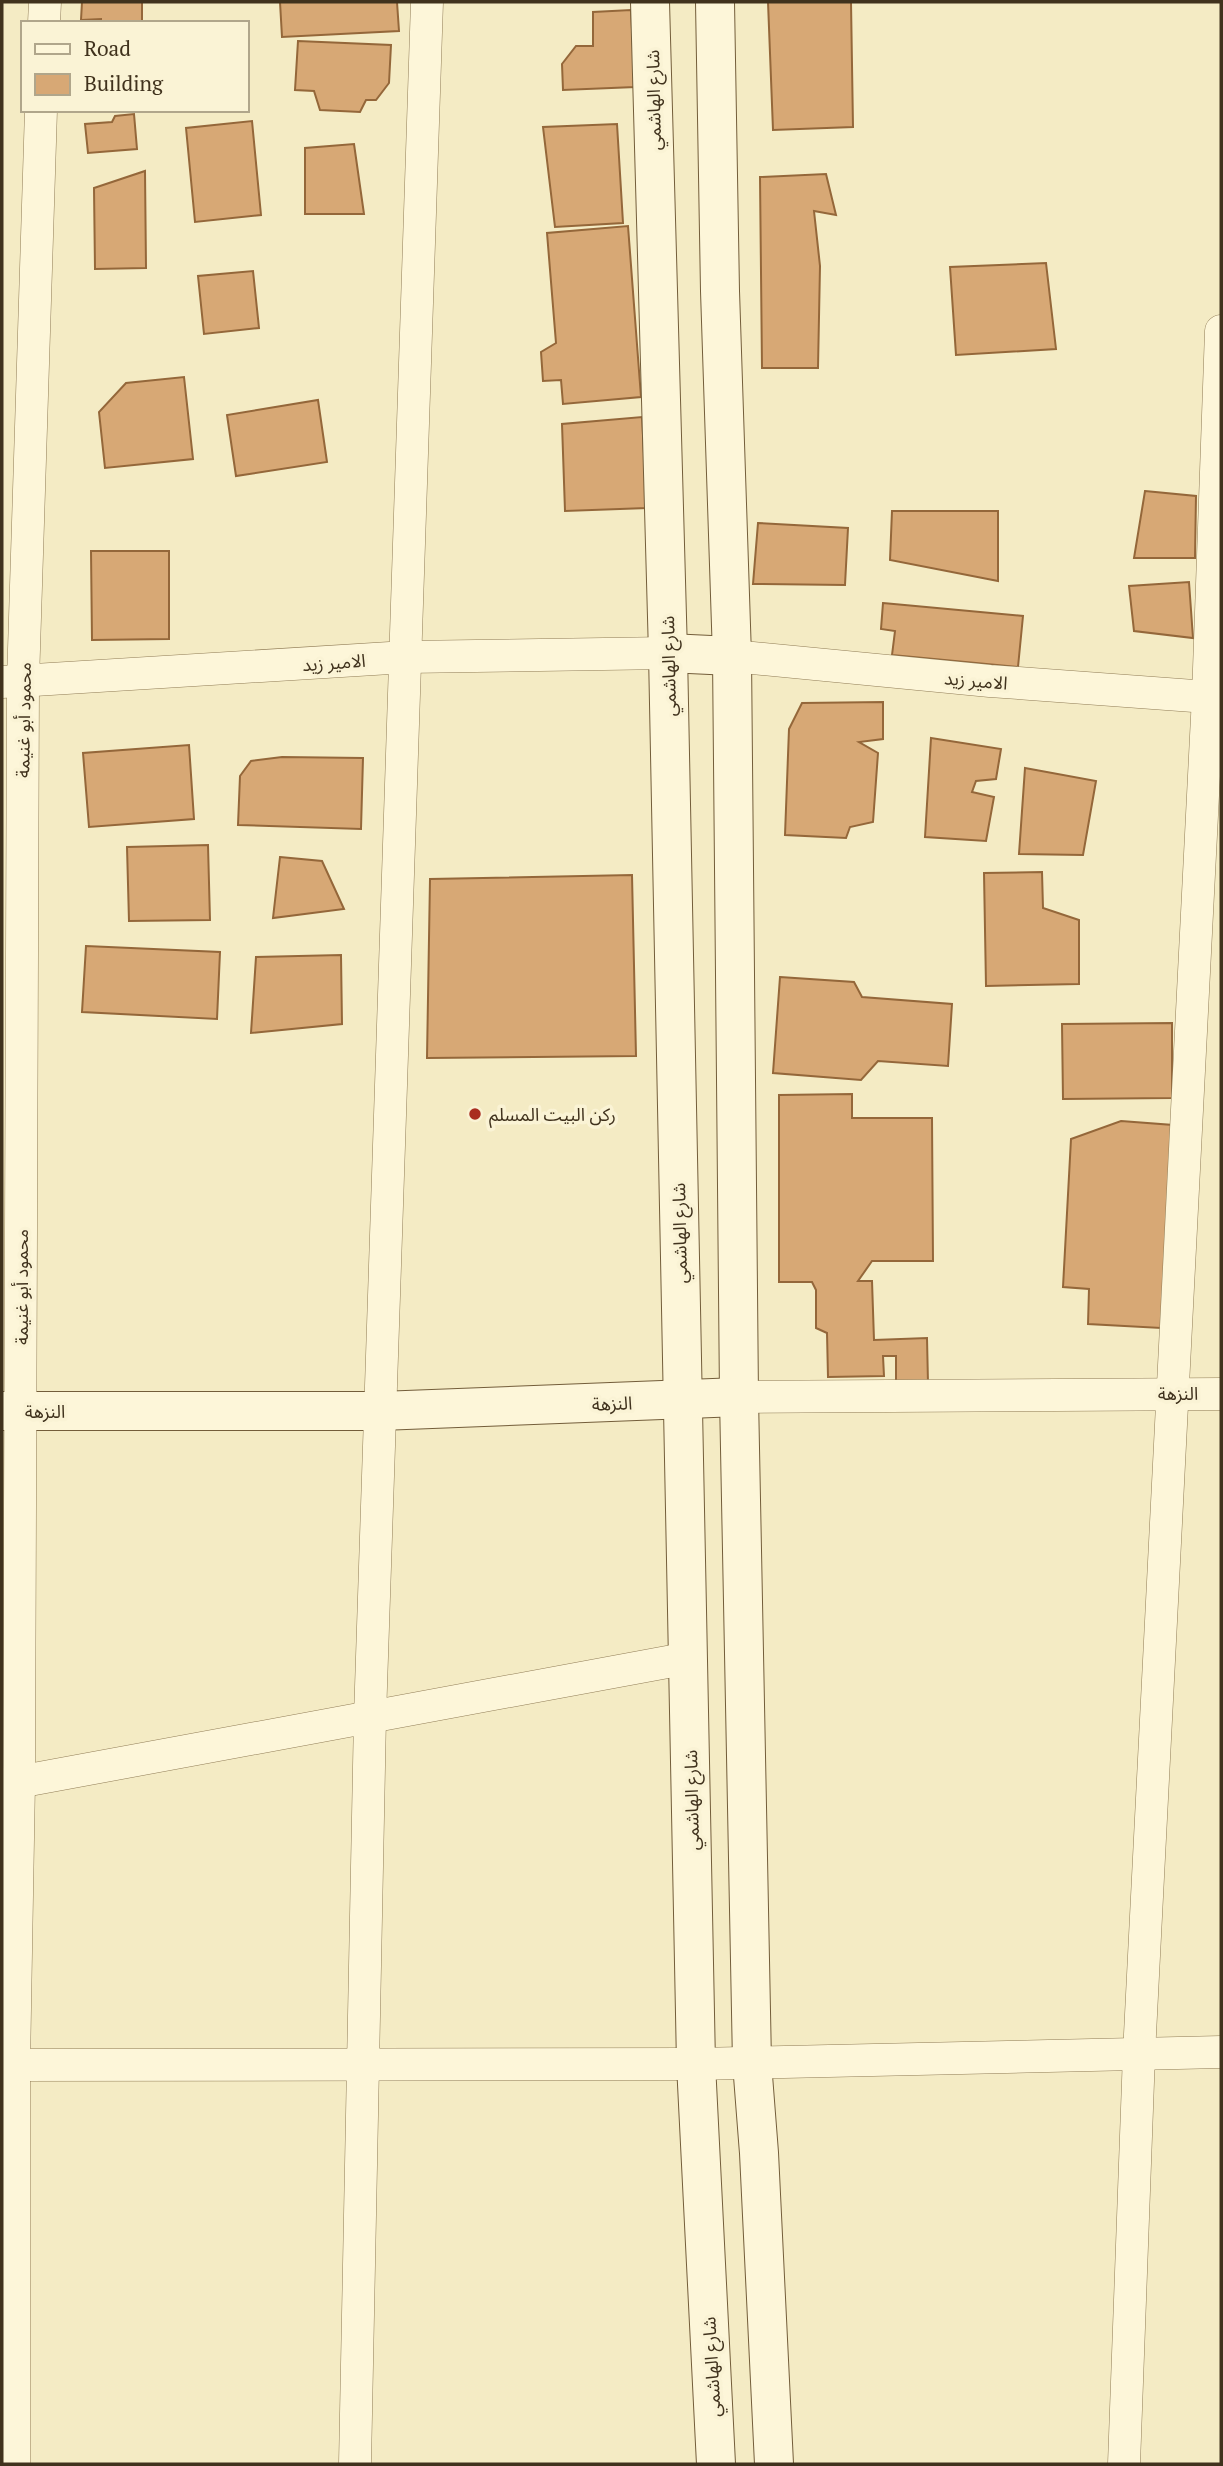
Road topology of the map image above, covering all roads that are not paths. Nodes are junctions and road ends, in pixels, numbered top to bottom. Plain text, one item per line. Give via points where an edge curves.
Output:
1 (45, 2) edge
2 (426, 2) edge
3 (650, 2) edge
4 (715, 2) edge
5 (44, 21) edge
6 (41, 112) edge
7 (1221, 331) edge
8 (668, 653) junction
9 (732, 656) junction
10 (406, 657) junction
11 (12, 682) edge
12 (1215, 697) edge
13 (1174, 1393) junction
14 (1221, 1394) edge
15 (739, 1397) junction
16 (682, 1401) junction
17 (11, 1411) edge
18 (380, 1411) junction
19 (689, 1658) junction
20 (370, 1717) junction
21 (10, 1784) edge
22 (1221, 2052) edge
23 (1139, 2054) junction
24 (752, 2063) junction
25 (362, 2064) junction
26 (696, 2064) junction
27 (8, 2065) edge
28 (14, 2464) edge
29 (355, 2464) edge
30 (716, 2464) edge
31 (774, 2464) edge
32 (1124, 2464) edge

1 - 5 street
2 - 10 street
3 - 8 main road, شارع الهاشمي
4 - 9 main road
6 - 11 street, محمود أبو غنيمة
7 - 12 street
8 - 9 main road
8 - 10 street, الامير زيد
8 - 16 main road, شارع الهاشمي
9 - 12 street, الامير زيد
9 - 15 main road
10 - 11 street, الامير زيد
10 - 18 street
11 - 17 street, محمود أبو غنيمة
12 - 13 street
13 - 14 street, النزهة
13 - 15 street, النزهة
13 - 23 street
15 - 16 main road, النزهة
15 - 24 main road
16 - 18 main road, النزهة
16 - 19 main road, شارع الهاشمي
17 - 18 main road, النزهة
17 - 21 street, محمود أبو غنيمة
18 - 20 street
19 - 20 street
19 - 26 main road, شارع الهاشمي
20 - 21 street
20 - 25 street
21 - 27 street, محمود أبو غنيمة
22 - 23 street
23 - 24 street
23 - 32 street
24 - 26 street
24 - 31 main road
25 - 26 street
25 - 27 street
25 - 29 street
26 - 30 main road, شارع الهاشمي
27 - 28 street, محمود أبو غنيمة

